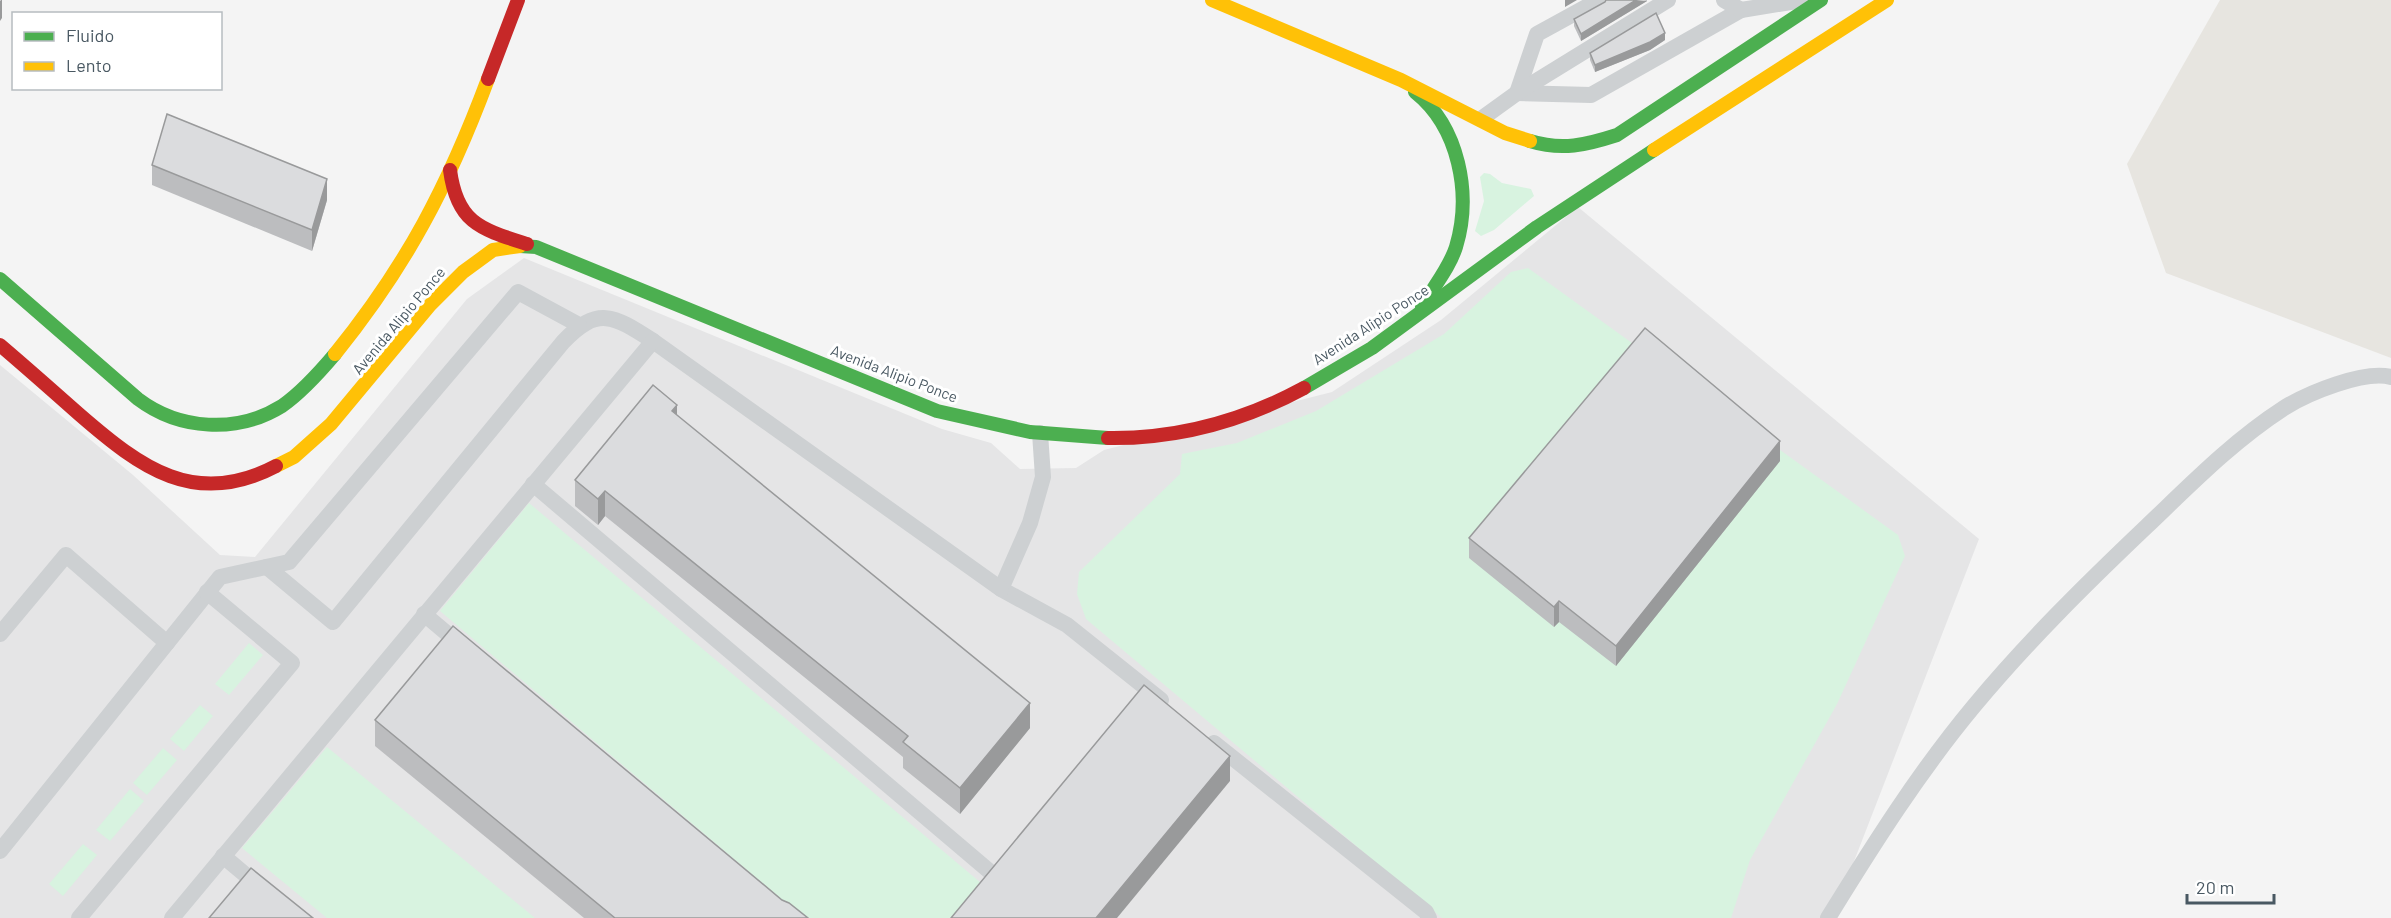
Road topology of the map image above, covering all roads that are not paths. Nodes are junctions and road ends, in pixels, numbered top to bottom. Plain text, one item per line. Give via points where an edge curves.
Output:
1 (518, 0) edge
2 (1212, 0) edge
3 (1599, 0) edge
4 (1668, 0) edge
5 (1724, 0) edge
6 (1803, 0) edge
7 (1821, 0) edge
8 (1829, 0) edge
9 (1887, 0) edge
10 (1246, 7) edge
11 (1741, 10) junction
12 (1846, 26) junction
13 (1401, 80) junction
14 (1518, 93) junction
15 (1481, 119) junction
16 (450, 170) junction
17 (536, 247) junction
18 (0, 279) edge
19 (1415, 319) junction
20 (579, 325) junction
21 (653, 341) junction
22 (0, 345) edge
23 (2391, 377) edge
24 (1040, 433) junction
25 (533, 484) junction
26 (267, 567) junction
27 (1001, 589) junction
28 (207, 592) junction
29 (424, 614) junction
30 (0, 634) edge
31 (167, 643) junction
32 (479, 660) edge
33 (1178, 713) edge
34 (1205, 735) edge
35 (0, 850) edge
36 (223, 856) junction
37 (995, 876) edge
38 (79, 918) edge
39 (172, 918) edge
40 (297, 918) edge
41 (1429, 918) edge
42 (1827, 918) edge

1 - 16 main road, Avenida Alipio Ponce
2 - 10 main road
3 - 14 lane via 1537,34
4 - 14 lane
5 - 11 lane
6 - 11 lane
7 - 15 main road via 1617,135 1584,146 1551,148 1505,133
8 - 12 lane
9 - 12 main road, Avenida Alipio Ponce
10 - 13 main road
11 - 14 lane via 1592,95
12 - 19 main road, Avenida Alipio Ponce via 1538,226
13 - 15 main road
13 - 19 main road via 1434,109 1449,137 1462,177 1462,216 1455,249
14 - 15 lane
16 - 17 main road via 452,194 461,212 478,227
16 - 18 main road, Avenida Alipio Ponce via 415,241 371,306 313,380 282,406 256,419 220,425 163,416 125,388
17 - 22 main road, Avenida Alipio Ponce via 503,246 480,258 447,285 322,435 271,472 235,483 186,483 152,470 111,442
17 - 24 main road, Avenida Alipio Ponce via 937,411
19 - 24 main road, Avenida Alipio Ponce via 1308,387 1252,414 1190,432 1128,438
20 - 21 lane via 600,317 618,321
20 - 26 lane via 518,292 289,562
20 - 26 lane via 333,622
21 - 25 lane
21 - 27 lane
23 - 42 lane via 2349,380 2286,407 2220,457 2100,572 1974,706 1881,832
24 - 27 lane via 1043,477 1030,523
25 - 29 lane
25 - 37 lane
26 - 28 lane via 220,577
27 - 33 lane via 1067,625
28 - 31 lane
28 - 38 lane via 292,663
29 - 32 lane
29 - 36 lane
30 - 31 lane via 66,555
31 - 35 lane
34 - 41 lane
36 - 39 lane
36 - 40 lane

